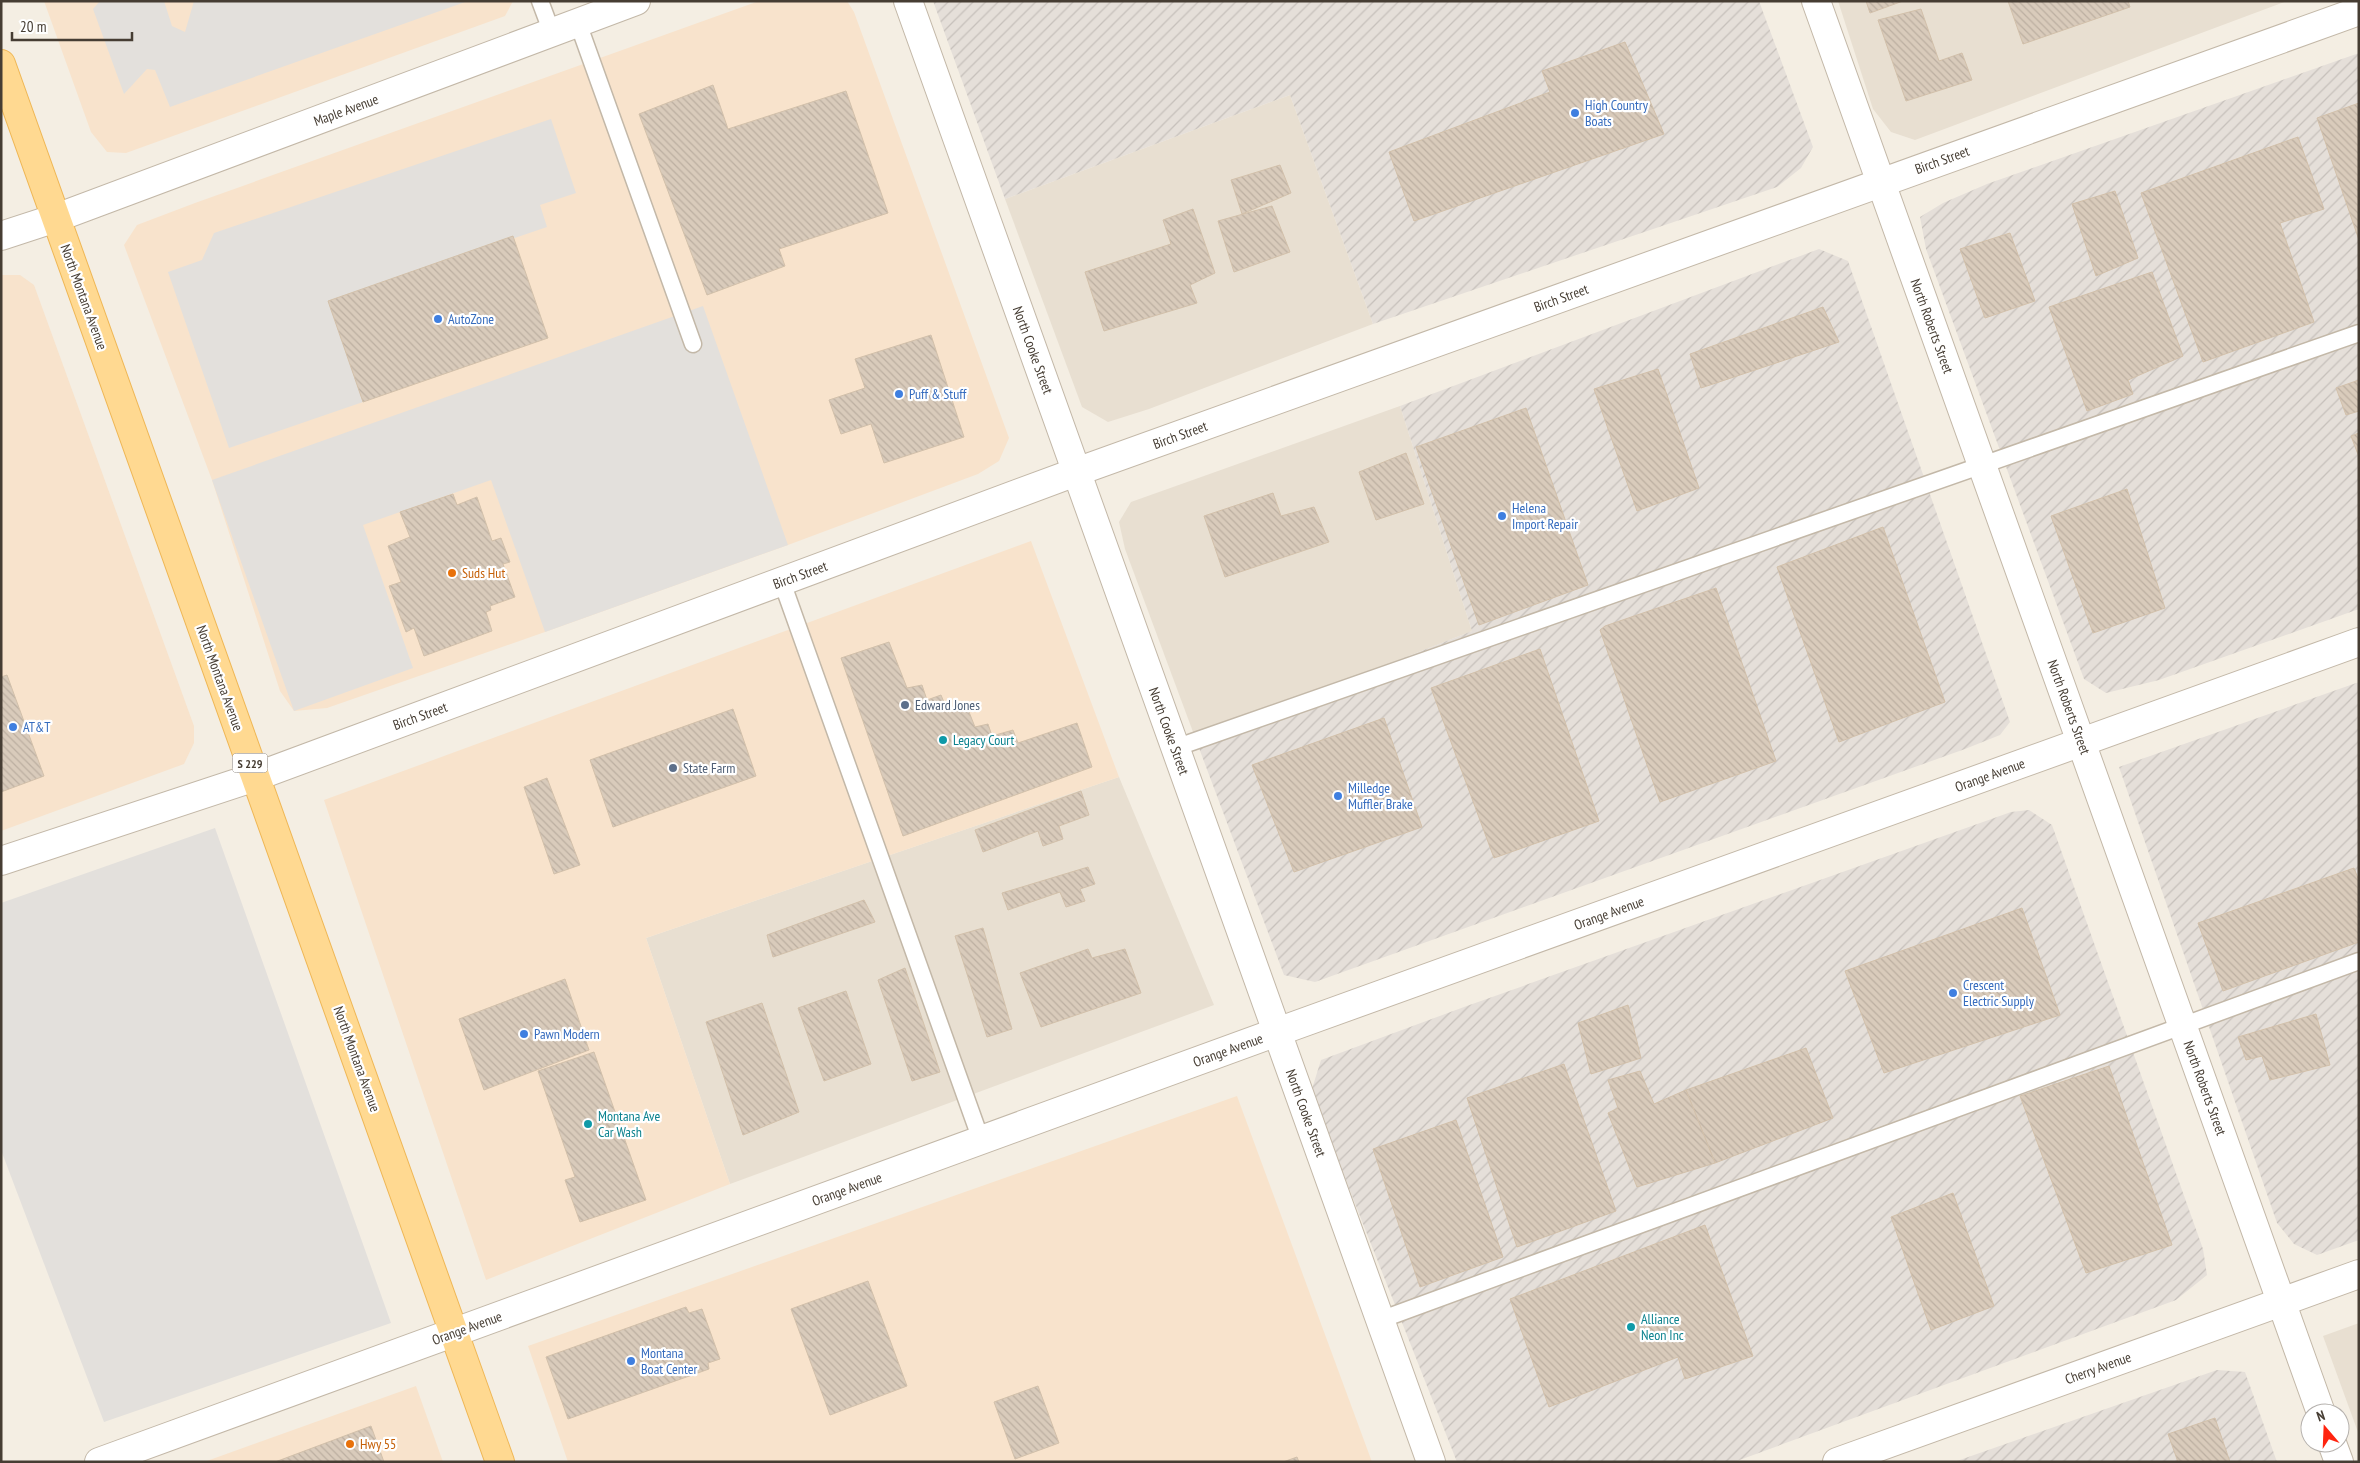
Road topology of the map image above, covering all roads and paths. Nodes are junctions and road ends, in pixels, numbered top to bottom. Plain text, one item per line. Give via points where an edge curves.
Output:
1 (540, 1) edge
2 (636, 1) edge
3 (908, 1) edge
4 (1816, 1) edge
5 (2359, 11) edge
6 (578, 23) junction
7 (552, 34) junction
8 (1, 64) edge
9 (1881, 182) junction
10 (56, 218) junction
11 (1, 236) edge
12 (2359, 333) edge
13 (693, 344) dead end
14 (1982, 466) junction
15 (1076, 472) junction
16 (782, 582) junction
17 (2359, 642) edge
18 (2081, 742) junction
19 (1175, 748) junction
20 (255, 777) junction
21 (1, 861) edge
22 (2359, 961) edge
23 (2182, 1025) junction
24 (1277, 1032) junction
25 (981, 1140) junction
26 (2359, 1274) edge
27 (2282, 1302) junction
28 (1380, 1320) junction
29 (455, 1333) junction
30 (2317, 1403) edge
31 (98, 1462) edge
32 (500, 1462) edge
33 (1431, 1462) edge
34 (1838, 1462) edge

1 - 7 lane
2 - 6 street, Maple Avenue
3 - 15 street, North Cooke Street
4 - 9 street, North Roberts Street
5 - 9 street, Birch Street
6 - 7 street, Maple Avenue
6 - 13 lane
7 - 10 street, Maple Avenue
8 - 10 main road, North Montana Avenue / S 229
9 - 14 street, North Roberts Street
9 - 15 street, Birch Street
10 - 11 street, Maple Avenue
10 - 20 main road, North Montana Avenue / S 229
12 - 14 lane
14 - 18 street, North Roberts Street
14 - 19 lane
15 - 16 street, Birch Street
15 - 19 street, North Cooke Street
16 - 20 street, Birch Street
16 - 25 lane
17 - 18 street, Orange Avenue
18 - 23 street, North Roberts Street
18 - 24 street, Orange Avenue
19 - 24 street, North Cooke Street
20 - 21 street, Birch Street
20 - 29 main road, North Montana Avenue / S 229
22 - 23 lane
23 - 27 street, North Roberts Street
23 - 28 lane
24 - 25 street, Orange Avenue
24 - 28 street, North Cooke Street
25 - 29 street, Orange Avenue
26 - 27 street, Cherry Avenue
27 - 30 street, North Roberts Street
27 - 34 street, Cherry Avenue
28 - 33 street, North Cooke Street
29 - 31 street, Orange Avenue
29 - 32 main road, North Montana Avenue / S 229

